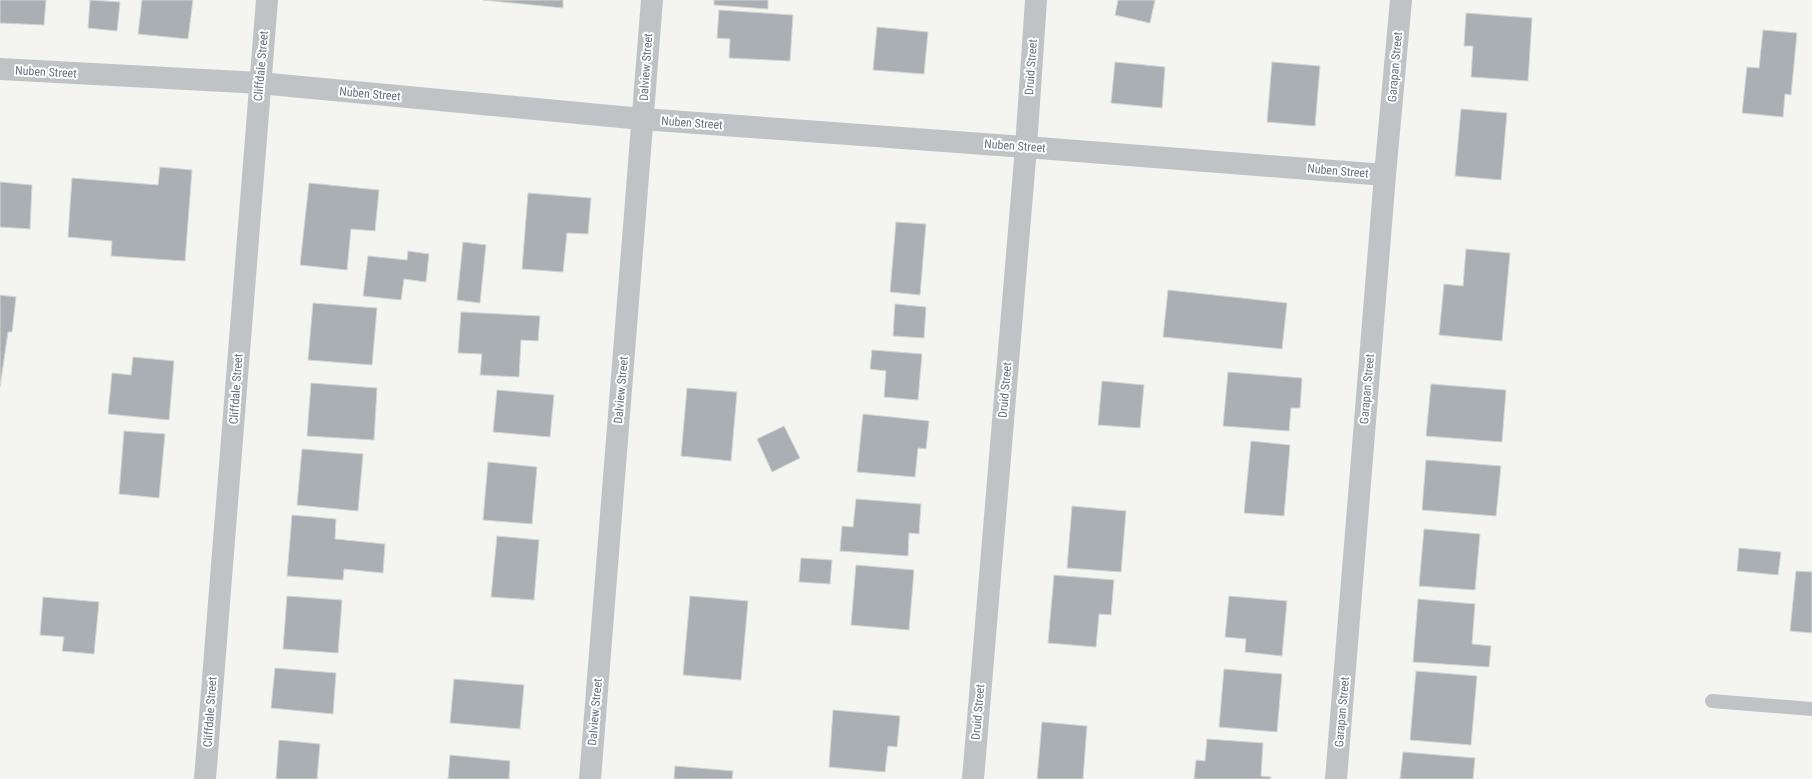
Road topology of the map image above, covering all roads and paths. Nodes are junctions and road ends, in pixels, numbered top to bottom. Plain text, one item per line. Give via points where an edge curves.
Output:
1 (267, 0) edge
2 (652, 0) edge
3 (1036, 0) edge
4 (1401, 0) edge
5 (0, 69) edge
6 (260, 83) junction
7 (642, 119) junction
8 (1026, 147) junction
9 (1385, 175) junction
10 (1712, 701) dead end
11 (1812, 709) edge
12 (205, 779) edge
13 (590, 779) edge
14 (973, 779) edge
15 (1336, 779) edge

1 - 6 street, Cliffdale Street
2 - 7 street, Dalview Street
3 - 8 street, Druid Street
4 - 9 street, Garapan Street
5 - 6 street, Nuben Street
6 - 7 street, Nuben Street
6 - 12 street, Cliffdale Street
7 - 8 street, Nuben Street
7 - 13 street, Dalview Street
8 - 9 street, Nuben Street
8 - 14 street, Druid Street
9 - 15 street, Garapan Street
10 - 11 lane

